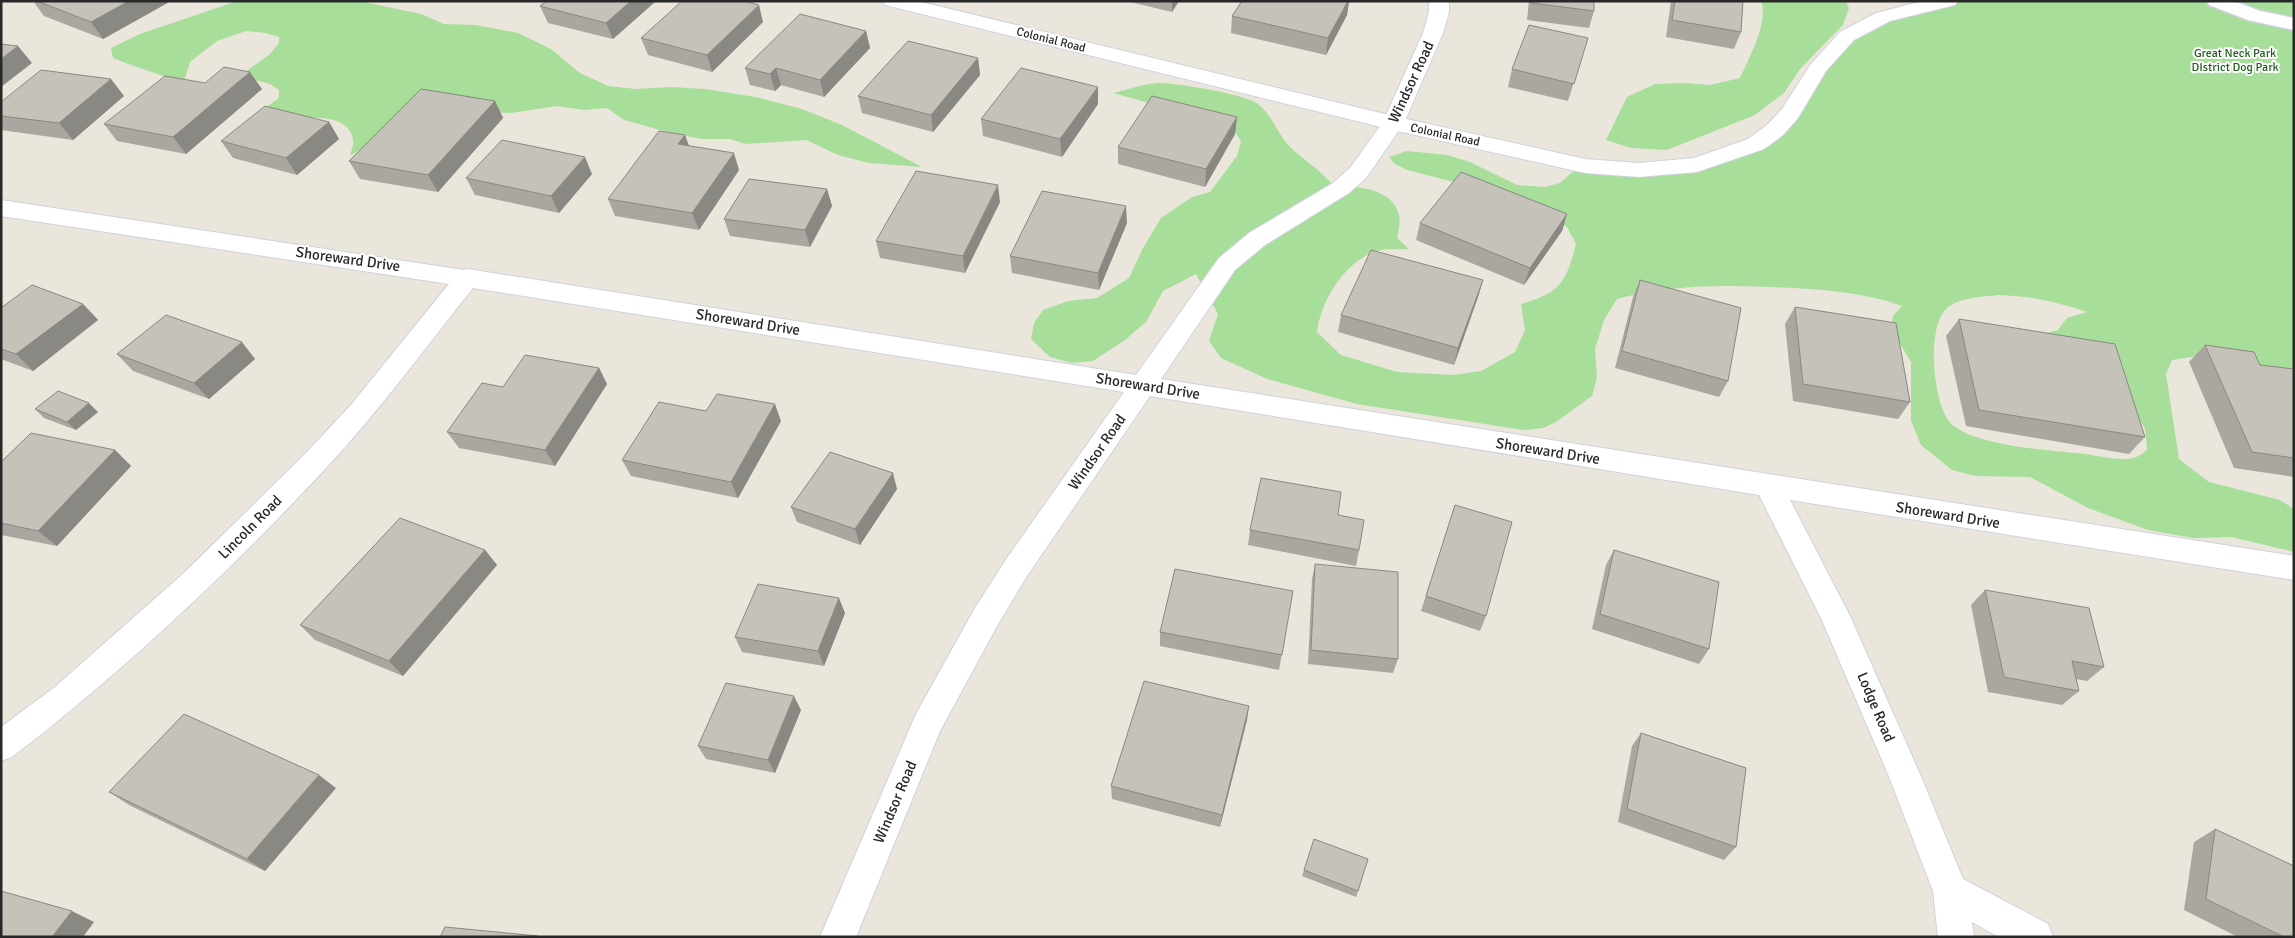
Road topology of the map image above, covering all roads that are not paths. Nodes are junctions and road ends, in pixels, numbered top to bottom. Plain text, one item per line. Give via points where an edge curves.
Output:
1 (892, 1) edge
2 (1439, 1) edge
3 (1948, 1) edge
4 (2216, 1) edge
5 (2294, 24) edge
6 (1393, 123) junction
7 (1, 208) edge
8 (468, 277) junction
9 (1143, 386) junction
10 (1769, 487) junction
11 (2294, 568) edge
12 (1, 746) edge
13 (1950, 891) junction
14 (838, 937) edge
15 (1956, 937) edge
16 (2035, 937) edge

1 - 6 street, Colonial Road
2 - 6 street, Windsor Road via 1433,34
3 - 6 street, Colonial Road via 1883,17 1847,36 1827,57 1801,98 1775,130 1756,144 1697,165 1639,170 1585,166
4 - 5 lane via 2255,16
6 - 9 street, Windsor Road via 1358,173 1341,188 1257,238 1227,264
7 - 8 street, Shoreward Drive
8 - 9 street, Shoreward Drive
8 - 12 street, Lincoln Road via 360,413 317,460 195,581 66,697
9 - 10 street, Shoreward Drive
9 - 14 street, Windsor Road via 1017,567 976,634 927,724
10 - 11 street, Shoreward Drive
10 - 13 street, Lodge Road via 1861,672
13 - 15 street, Lodge Road
13 - 16 street

